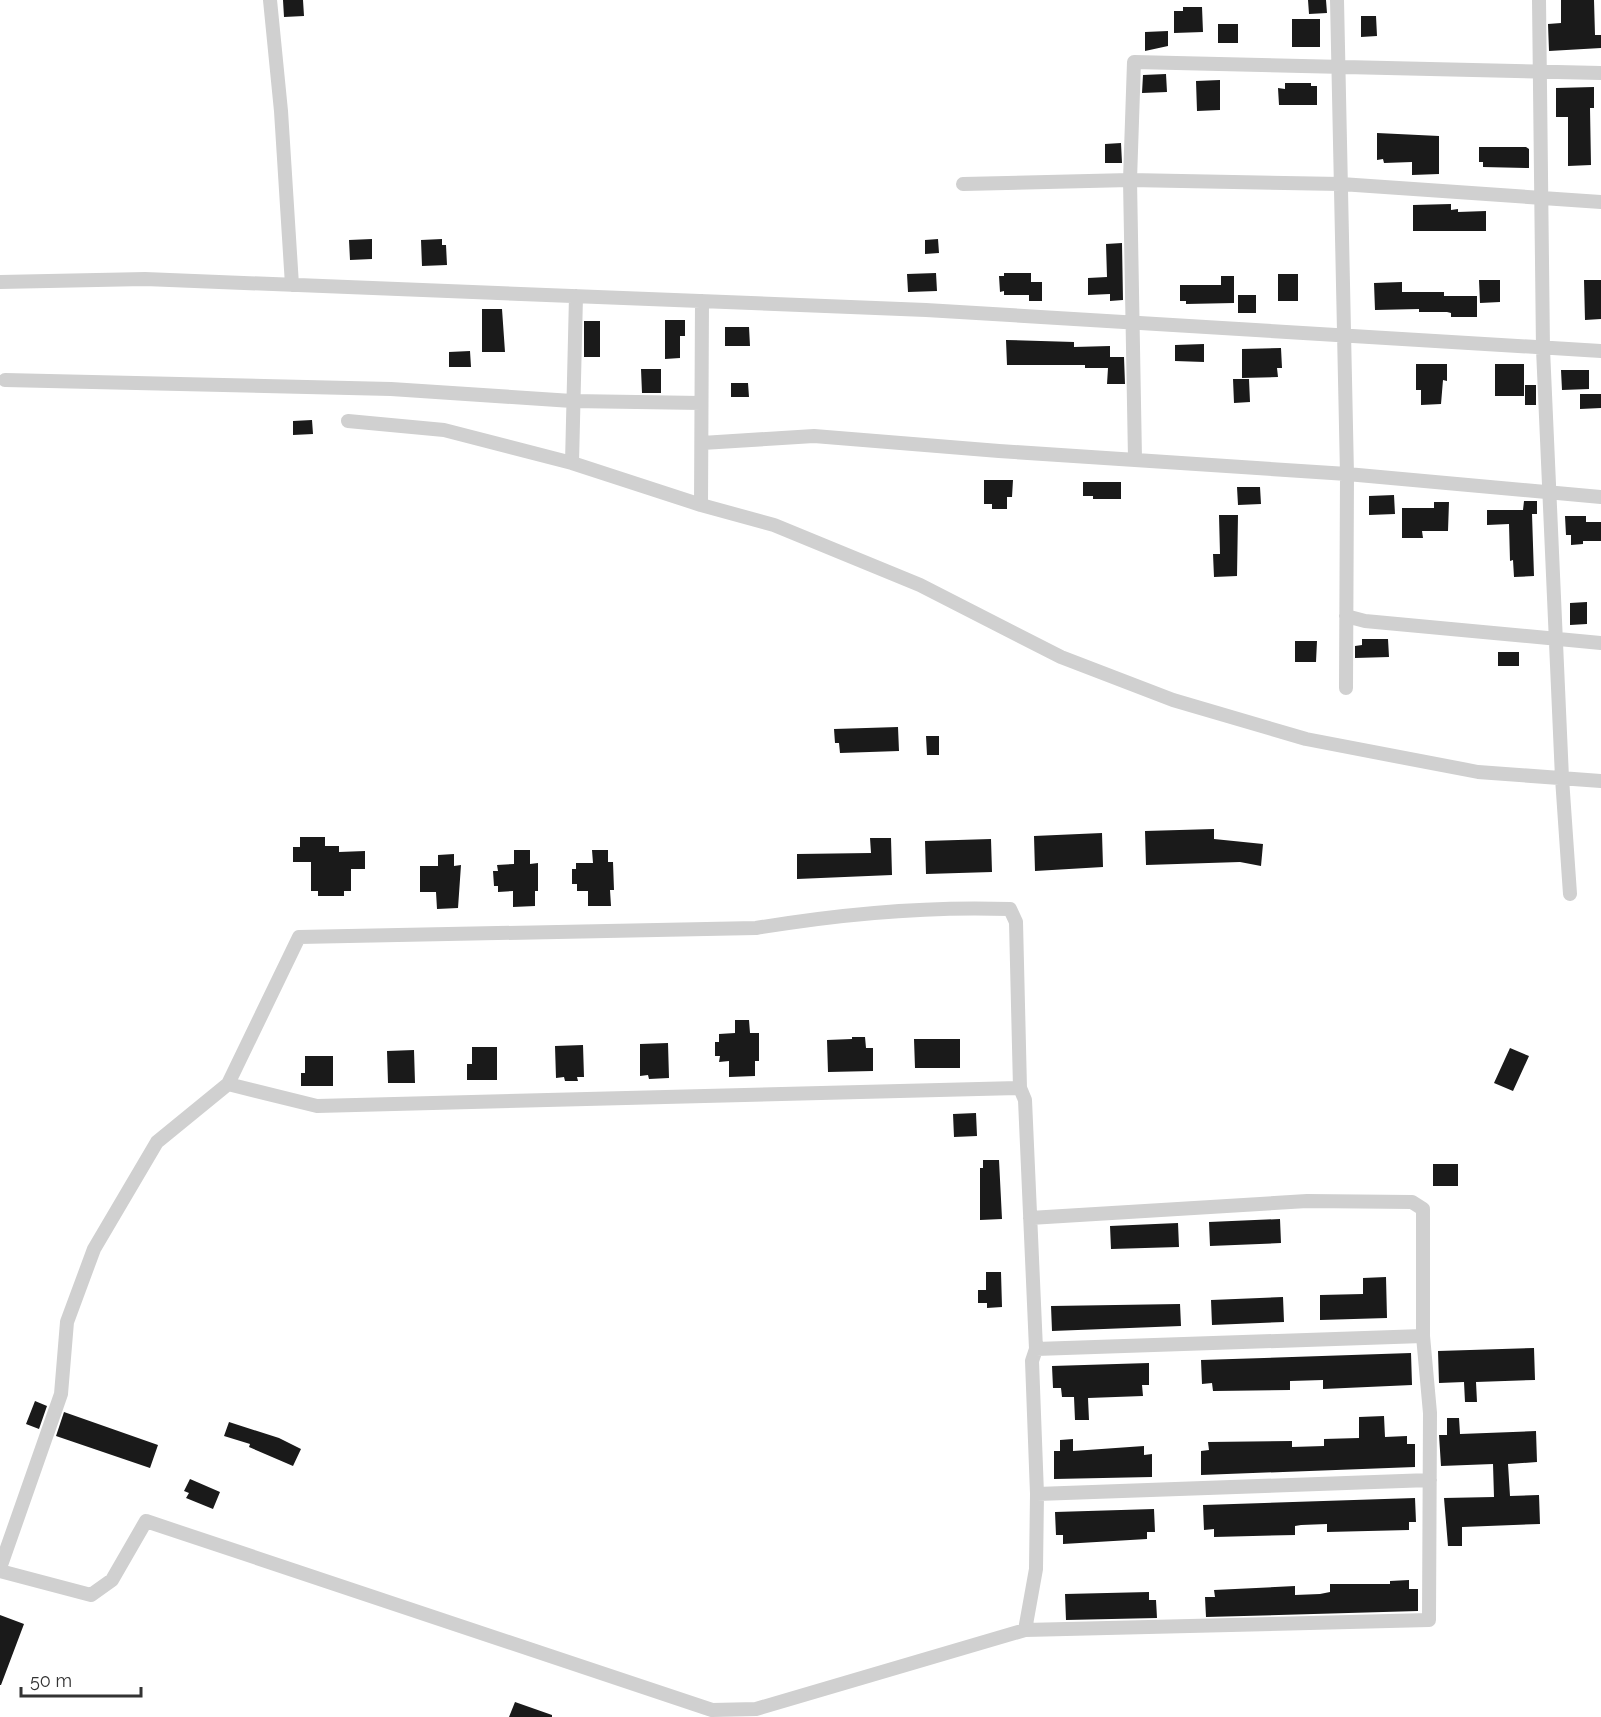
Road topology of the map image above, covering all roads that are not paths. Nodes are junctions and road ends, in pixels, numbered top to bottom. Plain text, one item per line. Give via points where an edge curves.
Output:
1 (270, 0) edge
2 (1337, 0) edge
3 (1539, 0) edge
4 (1339, 67) junction
5 (1540, 72) junction
6 (1601, 74) edge
7 (1130, 180) junction
8 (963, 184) dead end
9 (1341, 184) junction
10 (1540, 197) junction
11 (1601, 202) edge
12 (0, 282) edge
13 (292, 285) junction
14 (576, 296) junction
15 (702, 301) junction
16 (1134, 323) junction
17 (1342, 335) junction
18 (1544, 348) junction
19 (1601, 351) edge
20 (5, 380) dead end
21 (572, 401) junction
22 (701, 403) junction
23 (348, 421) dead end
24 (702, 443) junction
25 (1135, 459) junction
26 (572, 463) junction
27 (1347, 474) junction
28 (1551, 492) junction
29 (1601, 497) edge
30 (701, 505) junction
31 (1346, 616) junction
32 (1556, 638) junction
33 (1601, 643) edge
34 (1346, 688) dead end
35 (1562, 778) junction
36 (1601, 781) edge
37 (1570, 894) dead end
38 (228, 1083) junction
39 (1020, 1088) junction
40 (1030, 1218) junction
41 (1424, 1336) junction
42 (1036, 1349) junction
43 (1430, 1480) junction
44 (1037, 1494) junction
45 (0, 1569) edge
46 (1024, 1630) junction

1 - 13 street
2 - 4 street
3 - 5 street
4 - 5 street
4 - 7 street via 1134,62
4 - 9 street
5 - 6 street
5 - 10 street
7 - 8 street
7 - 9 street
7 - 16 street
9 - 10 street
9 - 17 street
10 - 11 street
10 - 18 street
12 - 13 street via 145,279
13 - 14 street
14 - 15 street
14 - 21 street
15 - 16 street
15 - 22 street
16 - 17 street
16 - 25 street via 1131,325
17 - 18 street
17 - 27 street
18 - 19 street
18 - 28 street
20 - 21 street via 390,389
21 - 22 street
21 - 26 street
22 - 24 street
23 - 26 street via 444,430
24 - 25 street via 814,436
24 - 30 street
25 - 27 street
26 - 30 street
27 - 28 street
27 - 31 street
28 - 29 street
28 - 32 street
30 - 35 street via 774,525 920,585 1061,657 1173,700 1306,739 1478,772
31 - 32 street
31 - 34 street
32 - 33 street
32 - 35 street
35 - 36 street
35 - 37 street
38 - 39 street via 317,1106
38 - 39 street via 299,937 756,928 946,907 1010,909 1016,922
38 - 45 street via 157,1142 94,1249 67,1322 61,1394
39 - 40 street via 1025,1100
40 - 41 street via 1307,1202 1412,1202 1423,1209
40 - 42 street
41 - 42 street
41 - 43 street
42 - 44 street via 1032,1361
43 - 44 street
43 - 46 street via 1429,1620
44 - 46 street via 1036,1569
45 - 46 street via 91,1595 112,1580 146,1521 712,1710 756,1708

